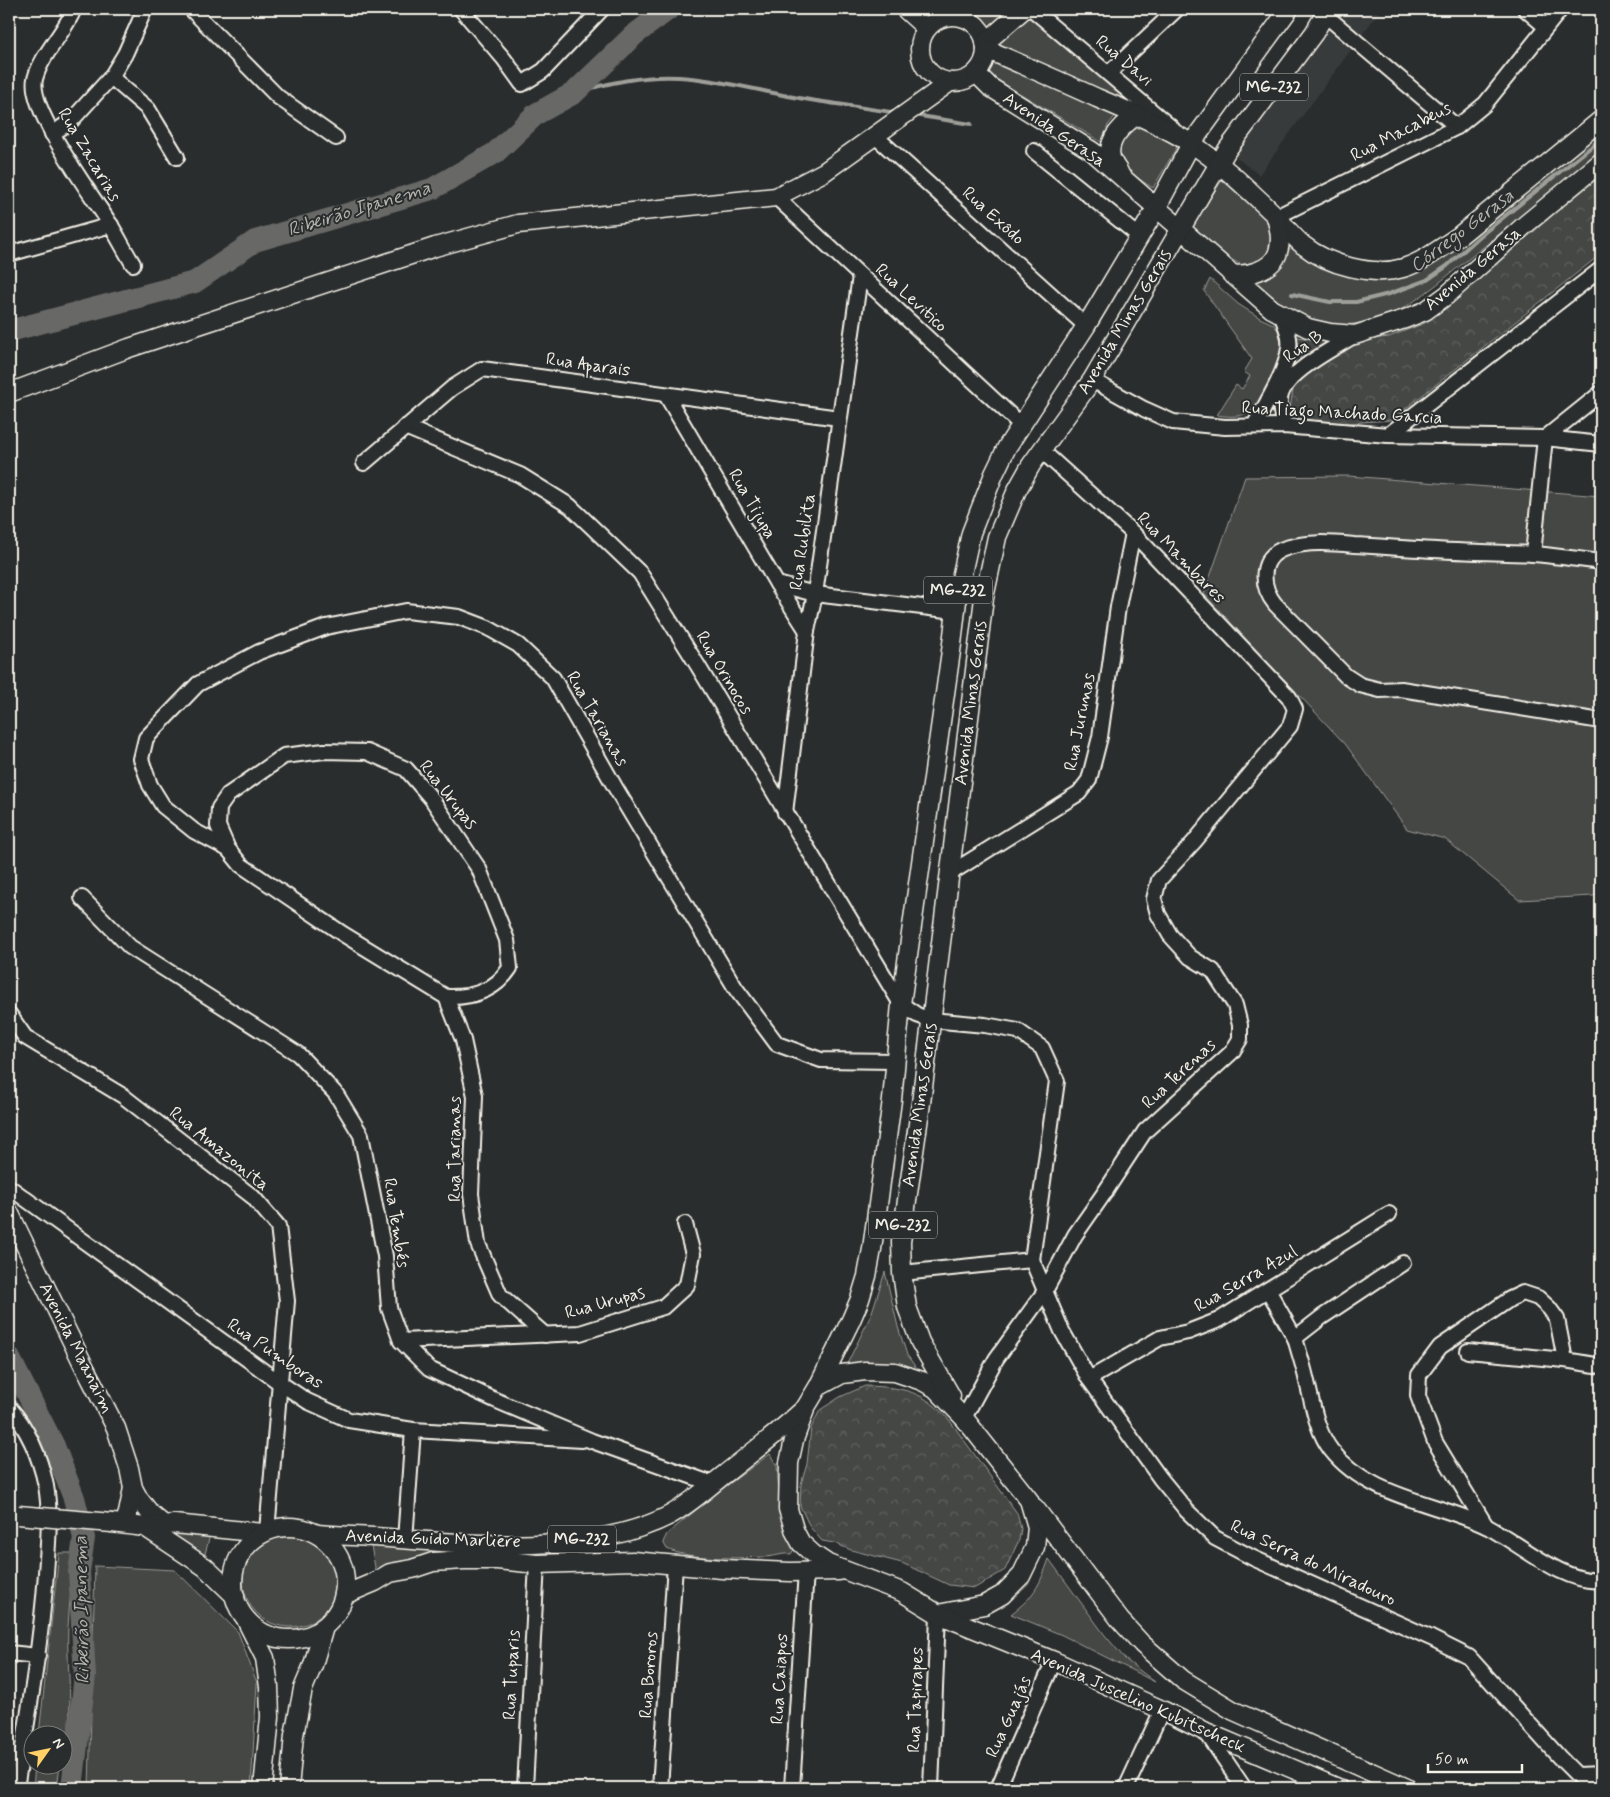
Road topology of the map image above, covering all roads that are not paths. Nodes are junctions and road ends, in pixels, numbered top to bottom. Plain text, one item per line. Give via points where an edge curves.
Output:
1 (74, 9) edge
2 (145, 9) edge
3 (190, 9) edge
4 (461, 9) edge
5 (602, 9) edge
6 (905, 9) edge
7 (1024, 9) edge
8 (1032, 9) edge
9 (1177, 9) edge
10 (1289, 9) edge
11 (1525, 9) edge
12 (1561, 9) edge
13 (1326, 11) edge
14 (936, 16) edge
15 (1546, 26) junction
16 (986, 46) junction
17 (976, 73) junction
18 (1109, 73) junction
19 (111, 76) junction
20 (950, 82) junction
21 (1137, 115) junction
22 (1601, 120) edge
23 (1456, 127) junction
24 (52, 134) junction
25 (874, 135) junction
26 (336, 138) dead end
27 (1191, 144) junction
28 (1034, 151) dead end
29 (177, 157) dead end
30 (1601, 162) edge
31 (1218, 164) junction
32 (1121, 177) junction
33 (776, 197) junction
34 (1156, 207) junction
35 (1276, 216) junction
36 (110, 225) junction
37 (1180, 230) junction
38 (1139, 236) junction
39 (9, 254) edge
40 (133, 264) dead end
41 (1601, 269) edge
42 (1230, 274) junction
43 (860, 276) junction
44 (1281, 314) junction
45 (1086, 326) junction
46 (1355, 335) junction
47 (1092, 380) junction
48 (9, 393) edge
49 (1601, 393) edge
50 (666, 395) junction
51 (839, 418) junction
52 (1021, 425) junction
53 (1254, 426) junction
54 (1284, 426) junction
55 (405, 427) junction
56 (1388, 435) junction
57 (1545, 438) junction
58 (1601, 444) edge
59 (1041, 450) junction
60 (364, 463) dead end
61 (1133, 533) junction
62 (1533, 554) junction
63 (1601, 562) edge
64 (777, 584) junction
65 (815, 594) junction
66 (955, 611) junction
67 (807, 631) junction
68 (1289, 697) joint
69 (1601, 720) edge
70 (219, 808) joint
71 (785, 813) junction
72 (228, 849) junction
73 (949, 874) junction
74 (82, 898) dead end
75 (446, 997) junction
76 (902, 1004) junction
77 (9, 1014) edge
78 (931, 1020) junction
79 (895, 1061) junction
80 (9, 1187) edge
81 (9, 1212) edge
82 (1389, 1214) dead end
83 (685, 1224) dead end
84 (1032, 1260) junction
85 (1403, 1263) dead end
86 (902, 1273) junction
87 (1268, 1290) junction
88 (1046, 1291) junction
89 (545, 1335) junction
90 (1294, 1338) junction
91 (401, 1341) junction
92 (1468, 1351) dead end
93 (1566, 1360) junction
94 (1601, 1366) edge
95 (1089, 1380) junction
96 (280, 1383) junction
97 (818, 1387) junction
98 (9, 1407) edge
99 (806, 1407) junction
100 (964, 1418) junction
101 (413, 1430) junction
102 (592, 1441) junction
103 (713, 1484) junction
104 (133, 1488) junction
105 (1029, 1500) junction
106 (14, 1514) edge
107 (118, 1524) junction
108 (164, 1525) junction
109 (1486, 1526) junction
110 (145, 1527) junction
111 (265, 1532) junction
112 (317, 1534) junction
113 (405, 1540) junction
114 (537, 1564) junction
115 (675, 1565) junction
116 (806, 1571) junction
117 (844, 1571) junction
118 (1601, 1580) edge
119 (344, 1595) junction
120 (235, 1596) junction
121 (242, 1613) junction
122 (938, 1614) junction
123 (324, 1628) junction
124 (9, 1653) edge
125 (38, 1656) junction
126 (1054, 1662) junction
127 (1162, 1710) junction
128 (1206, 1732) junction
129 (1601, 1774) edge
130 (1578, 1775) junction
131 (16, 1788) edge
132 (263, 1788) edge
133 (289, 1788) edge
134 (525, 1788) edge
135 (660, 1788) edge
136 (792, 1788) edge
137 (931, 1788) edge
138 (998, 1788) edge
139 (1126, 1788) edge
140 (1244, 1788) edge
141 (1338, 1788) edge
142 (1407, 1788) edge
143 (1590, 1788) edge

1 - 24 street, Rua Zacarias via 69,22 42,61 35,82 40,107
2 - 19 street via 125,54
3 - 26 street via 278,97
4 - 5 street via 522,84 542,70
6 - 14 main road
7 - 16 main road
8 - 18 street, Rua Davi
9 - 18 street
10 - 27 main road, Avenida Minas Gerais / MG-232
11 - 15 street
12 - 15 street, Rua Macabeus
13 - 23 street
13 - 31 main road, Avenida Minas Gerais / MG-232 via 1314,33
14 - 16 main road via 961,16 971,20 979,28
14 - 20 main road via 920,44 922,60 933,75
15 - 23 street, Rua Macabeus via 1485,104
16 - 17 main road via 985,58
16 - 21 main road, Avenida Gerasa
17 - 20 main road
17 - 32 main road, Avenida Gerasa via 990,87 1092,151
18 - 27 street, Rua Davi
19 - 24 street via 71,121
19 - 29 street via 148,109
20 - 25 main road
21 - 27 main road, Avenida Gerasa
21 - 32 main road via 1116,134 1111,148 1111,158
22 - 35 main road, Avenida Gerasa via 1458,236 1406,268 1374,271 1327,260 1304,246
23 - 35 street, Rua Macabeus
24 - 36 street, Rua Zacarias
25 - 33 main road via 824,172
25 - 45 street, Rua Exôdo
27 - 31 main road, Avenida Gerasa
27 - 34 main road, Avenida Minas Gerais / MG-232
28 - 38 street
30 - 46 main road, Avenida Gerasa via 1425,311
31 - 35 main road, Avenida Gerasa
31 - 37 main road, Avenida Minas Gerais / MG-232
32 - 34 main road, Avenida Gerasa
33 - 43 street, Rua Levitico
33 - 48 main road via 518,224 435,247 138,345
34 - 37 main road, Avenida Gerasa
34 - 38 main road, Avenida Minas Gerais / MG-232
35 - 42 main road via 1279,248 1273,261 1255,272 1240,276
36 - 39 street
36 - 40 street, Rua Zacarias
37 - 42 main road, Avenida Gerasa
37 - 47 main road, Avenida Minas Gerais / MG-232
38 - 45 main road, Avenida Minas Gerais / MG-232
41 - 56 street
42 - 44 main road, Avenida Gerasa
43 - 51 street, Rua Rubilita
43 - 52 street, Rua Levitico
44 - 46 main road, Avenida Gerasa via 1308,328
44 - 53 street, Rua B via 1288,330 1289,347 1271,395
45 - 52 main road, Avenida Minas Gerais / MG-232
46 - 54 street, Rua B via 1300,370 1284,387 1280,406
47 - 53 street, Rua Tiago Machado Garcia via 1173,422
47 - 59 main road, Avenida Minas Gerais / MG-232
49 - 57 street
50 - 51 street, Rua Aparais
50 - 55 street, Rua Aparais via 482,369 452,388
50 - 64 street, Rua Tijupa
51 - 65 street, Rua Rubilita
52 - 66 main road, Avenida Minas Gerais / MG-232 via 994,474 970,533
53 - 54 street, Rua Tiago Machado Garcia
54 - 56 street, Rua Tiago Machado Garcia
55 - 60 street, Rua Aparais
55 - 71 street, Rua Orinocos via 520,475 570,506 640,573
56 - 57 street, Rua Tiago Machado Garcia
57 - 58 street, Rua Tiago Machado Garcia
57 - 62 street
59 - 61 street, Rua Mambares
59 - 73 main road, Avenida Minas Gerais / MG-232 via 1017,490 991,561
61 - 68 street, Rua Mambares
61 - 73 street, Rua Jurunas via 1118,607 1100,737 1088,780 1079,794
62 - 63 street
62 - 69 street via 1316,542 1285,548 1275,554 1268,562 1264,584 1275,604 1346,676 1360,685
64 - 65 street
64 - 67 street, Rua Tijupa
65 - 66 street
65 - 67 street, Rua Rubilita
66 - 76 main road, Avenida Minas Gerais / MG-232
67 - 71 street, Rua Rubilita
68 - 88 street, Rua Terenas via 1295,709 1290,726 1159,880 1154,900 1170,935 1190,957 1213,971 1227,991 1235,1005 1240,1039 1232,1052 1145,1130 1075,1235
70 - 72 street, Rua Tarianas via 218,826
70 - 75 street, Rua Urupas via 228,795 284,756 324,751 366,752 406,769 431,798 479,869 507,940 510,968 503,979 489,989 462,998
71 - 76 street, Rua Orinocos
72 - 75 street, Rua Tarianas via 241,864 309,912
72 - 79 street, Rua Tarianas via 194,831 163,806 150,785 141,759 146,738 198,684 259,652 326,628 406,611 459,617 518,645 553,678 736,989 777,1044 821,1060
73 - 78 main road, Avenida Minas Gerais / MG-232
74 - 91 street, Rua Tembés via 130,947 298,1054 336,1094 361,1135 385,1256 389,1308
75 - 89 street, Rua Tarianas via 463,1040 475,1096 471,1194 478,1244 500,1295
76 - 78 street, Rua Orinocos
76 - 79 main road, Avenida Minas Gerais / MG-232
77 - 96 street, Rua Amazonita via 25,1037 123,1096 253,1197 278,1226 288,1301
78 - 84 street via 1018,1031 1042,1048 1057,1082
78 - 86 main road, Avenida Minas Gerais / MG-232 via 901,1242
79 - 97 main road, Avenida Minas Gerais / MG-232 via 867,1276 851,1320
80 - 96 street, Rua Pumboras
81 - 104 main road, Avenida Maanaim via 116,1428
82 - 87 street, Rua Serra Azul
83 - 89 street, Rua Urupas via 693,1254 687,1285 663,1307 580,1333
84 - 86 street
84 - 88 street, Rua Serra do Miradouro
85 - 90 street
86 - 100 main road, Avenida Minas Gerais / MG-232 via 907,1307 920,1342
87 - 90 street
87 - 95 street, Rua Serra Azul via 1219,1320 1160,1338
88 - 95 street, Rua Serra do Miradouro via 1062,1331
88 - 100 street, Rua Terenas via 996,1359
89 - 91 street, Rua Urupas
90 - 109 street via 1321,1432 1330,1449 1347,1467 1382,1487
91 - 102 street, Rua Tembés via 429,1369
92 - 93 street
93 - 94 street
93 - 109 street via 1557,1319 1538,1298 1524,1293 1510,1299 1440,1347 1419,1375 1418,1396 1435,1442
95 - 130 street, Rua Serra do Miradouro via 1160,1478 1215,1538 1469,1657
96 - 101 street, Rua Pumboras via 307,1401 349,1420
96 - 111 street, Rua Amazonita
97 - 99 main road, MG-232
97 - 100 main road via 842,1374 895,1372 922,1380 935,1388
98 - 125 street via 21,1422 38,1456 46,1486 49,1518
99 - 103 main road, Avenida Guido Marliere / MG-232
99 - 117 main road, MG-232 via 789,1463 788,1509 801,1543 812,1554
100 - 105 main road, MG-232
101 - 102 street, Rua Pumboras
101 - 113 street
102 - 103 street, Rua Tembés
103 - 113 main road, Avenida Guido Marliere / MG-232 via 671,1514 613,1534 553,1543 464,1544
104 - 107 main road, Avenida Maanaim via 128,1513
104 - 108 main road, Avenida Maanaim via 144,1507
105 - 122 main road, MG-232 via 1037,1528 1035,1547 1021,1576 1002,1595 984,1605
105 - 142 main road, Avenida Juscelino Kubitscheck via 1120,1620 1184,1680 1234,1711
106 - 107 main road, bridge
107 - 110 main road
108 - 110 main road
108 - 111 main road
109 - 118 street via 1574,1577
110 - 120 main road via 205,1567
111 - 112 main road, MG-232 via 293,1527
111 - 120 main road, MG-232 via 241,1553 235,1567
112 - 113 main road, Avenida Guido Marliere / MG-232
112 - 119 main road, MG-232 via 331,1546 340,1560 345,1578
114 - 115 main road, Avenida Guido Marliere / MG-232 via 633,1561
114 - 119 main road, Avenida Guido Marliere / MG-232 via 497,1560 433,1562 390,1573
114 - 134 street, Rua Tuparis
115 - 116 main road, Avenida Guido Marliere / MG-232
115 - 135 street, Rua Bororos
116 - 117 main road, Avenida Guido Marliere / MG-232
116 - 136 street, Rua Caiapos
117 - 122 main road, MG-232 via 902,1592
119 - 123 main road, MG-232 via 337,1613
120 - 121 main road, MG-232
121 - 123 main road, MG-232 via 258,1630 280,1638 303,1638
121 - 132 main road, MG-232 via 265,1658 269,1687 270,1717
122 - 126 main road, Avenida Juscelino Kubitscheck
122 - 137 street, Rua Tapirapes
123 - 133 main road, MG-232 via 303,1689
124 - 125 street
125 - 131 street
126 - 127 main road, Avenida Juscelino Kubitscheck
126 - 138 street, Rua Guajás
127 - 128 main road, Avenida Juscelino Kubitscheck
127 - 139 street
128 - 140 street
128 - 141 main road, Avenida Juscelino Kubitscheck
129 - 130 street
130 - 143 street, Rua Serra do Miradouro

